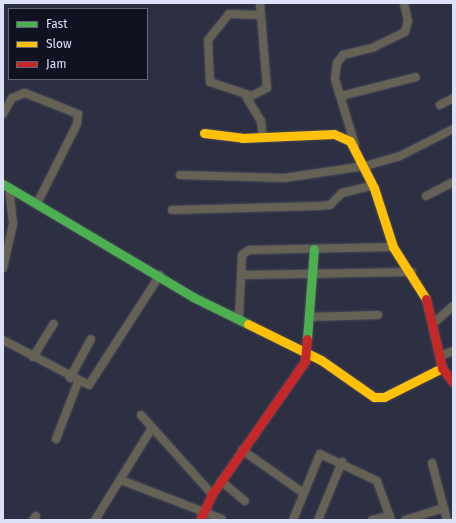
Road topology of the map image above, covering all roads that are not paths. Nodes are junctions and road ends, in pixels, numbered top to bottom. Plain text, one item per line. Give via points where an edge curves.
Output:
1 (260, 3) edge
2 (404, 3) edge
3 (260, 15) junction
4 (416, 78) dead end
5 (249, 95) junction
6 (341, 96) junction
7 (453, 98) edge
8 (440, 105) dead end
9 (3, 114) edge
10 (453, 129) edge
11 (204, 133) dead end
12 (263, 138) junction
13 (356, 148) junction
14 (365, 166) junction
15 (180, 175) dead end
16 (453, 182) edge
17 (373, 185) junction
18 (6, 186) edge
19 (426, 196) dead end
20 (37, 204) junction
21 (172, 210) dead end
22 (393, 248) junction
23 (314, 249) junction
24 (3, 268) edge
25 (412, 272) junction
26 (312, 273) junction
27 (241, 275) junction
28 (160, 276) junction
29 (453, 306) edge
30 (378, 315) dead end
31 (309, 317) junction
32 (239, 318) junction
33 (434, 323) junction
34 (54, 324) dead end
35 (3, 340) edge
36 (91, 340) dead end
37 (453, 351) edge
38 (307, 352) junction
39 (33, 356) junction
40 (440, 356) junction
41 (442, 368) junction
42 (70, 378) junction
43 (78, 382) junction
44 (453, 382) edge
45 (141, 414) dead end
46 (152, 428) junction
47 (56, 439) dead end
48 (242, 450) junction
49 (342, 462) junction
50 (432, 463) dead end
51 (121, 480) junction
52 (221, 481) junction
53 (302, 492) junction
54 (212, 494) junction
55 (245, 500) dead end
56 (444, 508) junction
57 (201, 516) edge
58 (390, 518) edge
59 (98, 519) edge
60 (222, 519) edge
61 (293, 520) edge
62 (318, 520) edge
63 (372, 520) edge
64 (405, 520) edge
65 (447, 520) edge

1 - 3 street
2 - 6 street via 408,21 404,32 374,47 343,55 336,63 335,78
3 - 5 street via 267,88
3 - 5 street via 229,14 208,40 210,82
4 - 6 street
5 - 12 street via 248,104 261,121
6 - 13 street
7 - 8 street
9 - 20 street via 12,98 25,93 78,114 77,124
10 - 14 street via 400,156
11 - 12 street
12 - 13 street via 340,134
13 - 14 street
14 - 15 street via 284,178
14 - 17 street
16 - 19 street
17 - 21 street via 342,193 330,204 318,206
17 - 22 street
18 - 20 street
18 - 24 street via 13,224
20 - 28 street
22 - 23 street
22 - 25 street
23 - 26 street
23 - 27 street via 249,250 242,256
25 - 26 street
25 - 33 street via 427,300
26 - 27 street
26 - 31 street
27 - 32 street
28 - 32 street via 193,297
28 - 43 street via 93,382 90,385
29 - 33 street
30 - 31 street
31 - 38 street
32 - 38 street
33 - 40 street
34 - 39 street
35 - 39 street
36 - 42 street
37 - 40 street
38 - 41 street via 378,398
38 - 48 street via 302,366
39 - 42 street
40 - 41 street
41 - 44 street
42 - 43 street
43 - 47 street
45 - 46 street
46 - 51 street
46 - 54 street
48 - 52 street
48 - 53 street
49 - 53 street via 323,454 317,456
49 - 58 street via 377,481
49 - 62 street
50 - 56 street
51 - 57 street
51 - 59 street
52 - 54 street
52 - 55 street
53 - 61 street
54 - 57 street
56 - 64 street
56 - 65 street
57 - 60 street
58 - 63 street

